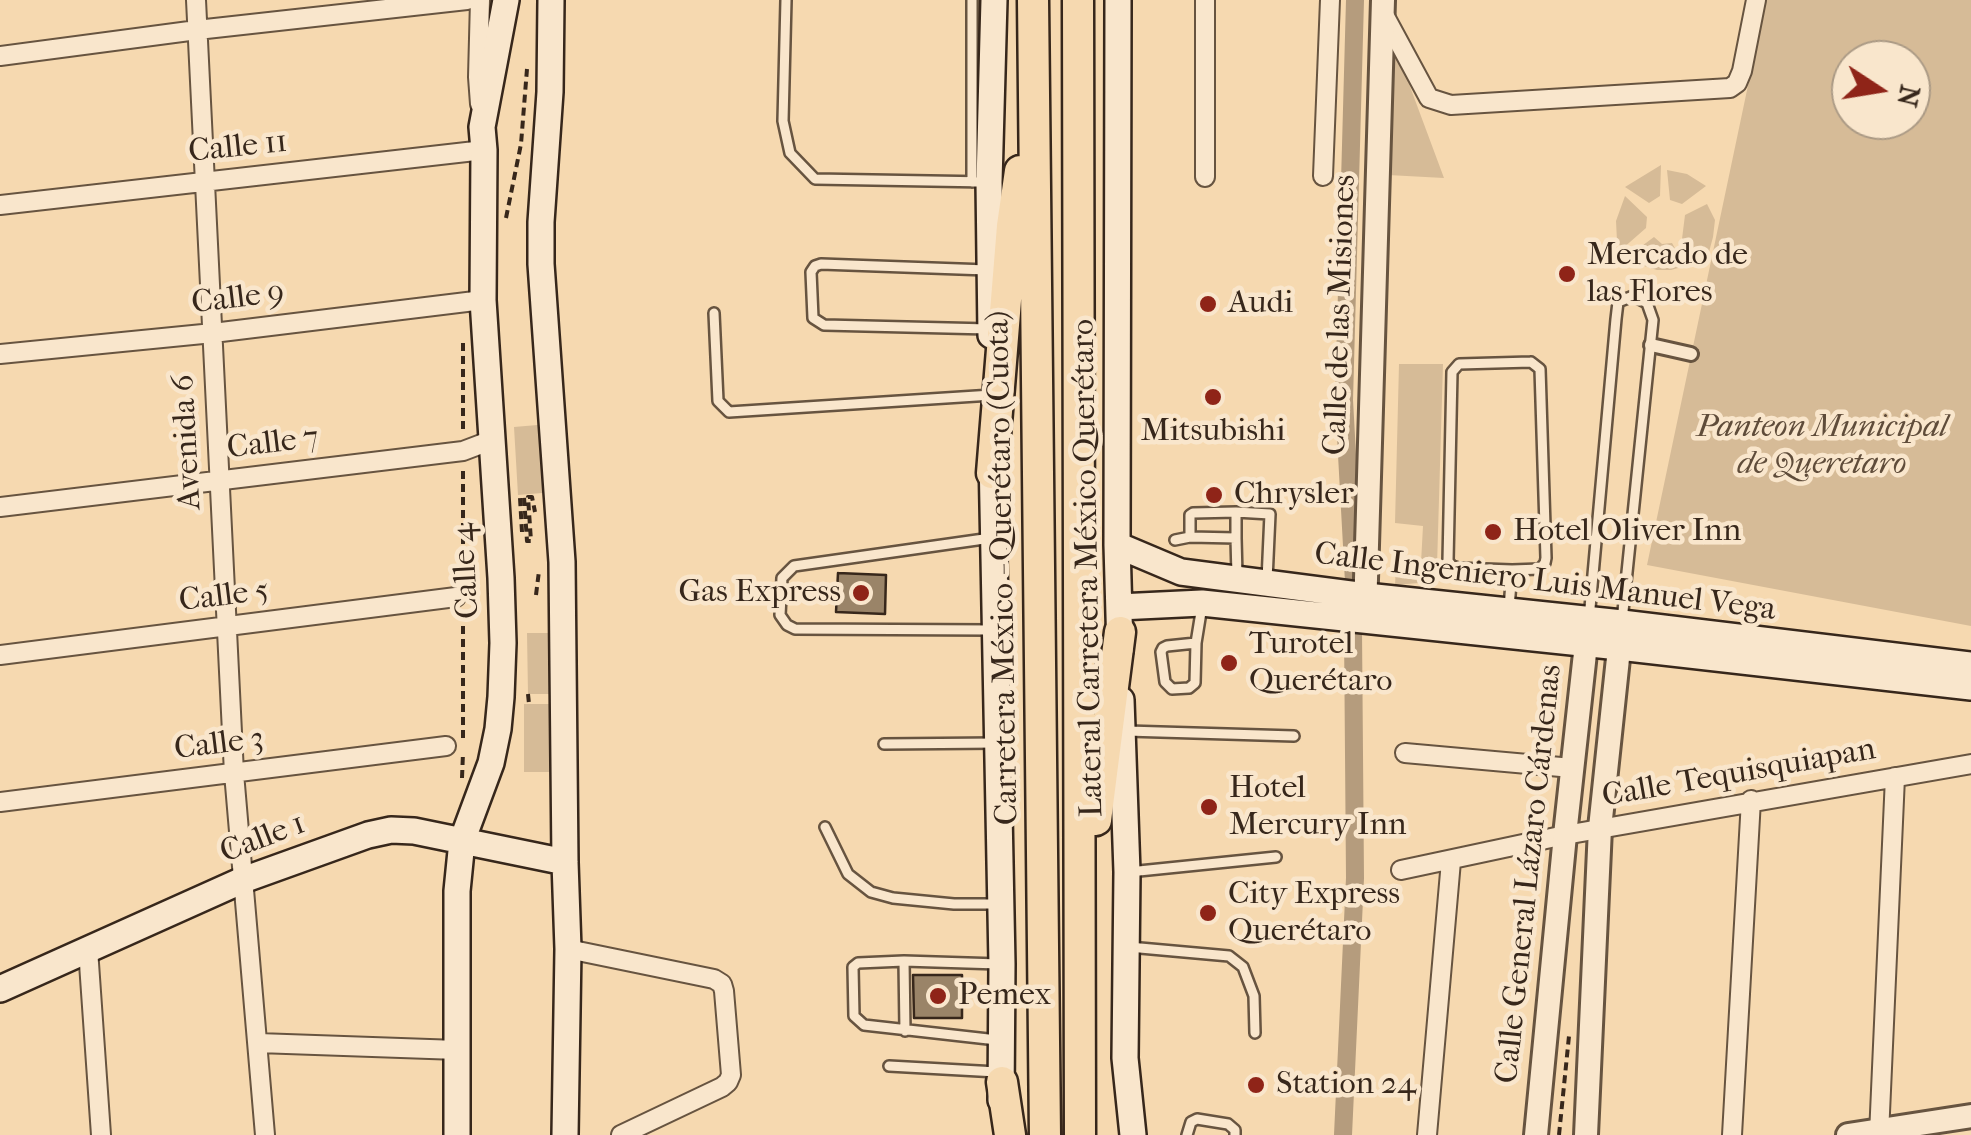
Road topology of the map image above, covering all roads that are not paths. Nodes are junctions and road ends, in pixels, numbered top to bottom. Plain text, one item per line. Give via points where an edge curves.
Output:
1 (196, 0) edge
2 (468, 0) edge
3 (480, 0) edge
4 (506, 0) edge
5 (551, 0) edge
6 (786, 0) edge
7 (972, 0) edge
8 (994, 0) edge
9 (1033, 0) edge
10 (1078, 0) edge
11 (1118, 0) edge
12 (1205, 0) edge
13 (1330, 0) edge
14 (1756, 0) edge
15 (1382, 5) edge
16 (197, 30) junction
17 (0, 56) edge
18 (1033, 79) junction
19 (981, 111) junction
20 (483, 138) junction
21 (1323, 176) dead end
22 (1205, 177) dead end
23 (204, 182) junction
24 (981, 182) junction
25 (0, 205) edge
26 (990, 270) junction
27 (483, 300) junction
28 (714, 313) dead end
29 (991, 329) junction
30 (213, 332) junction
31 (1651, 344) junction
32 (0, 354) edge
33 (1691, 354) dead end
34 (992, 395) junction
35 (492, 440) junction
36 (992, 473) junction
37 (220, 481) junction
38 (0, 507) edge
39 (1236, 512) junction
40 (1190, 537) junction
41 (994, 538) junction
42 (1236, 538) junction
43 (1174, 540) dead end
44 (1117, 545) junction
45 (1512, 570) junction
46 (1237, 579) junction
47 (1267, 583) junction
48 (1366, 596) junction
49 (459, 599) road end
50 (1202, 603) junction
51 (1509, 611) junction
52 (1120, 619) junction
53 (1365, 622) junction
54 (225, 627) junction
55 (995, 630) junction
56 (1588, 632) junction
57 (1621, 635) junction
58 (1196, 643) junction
59 (0, 654) edge
60 (1971, 666) edge
61 (1971, 687) edge
62 (1122, 731) junction
63 (1294, 736) dead end
64 (997, 743) junction
65 (884, 744) dead end
66 (446, 746) dead end
67 (1406, 753) dead end
68 (1971, 764) edge
69 (1572, 768) junction
70 (234, 773) junction
71 (1895, 776) junction
72 (1751, 800) junction
73 (0, 802) edge
74 (825, 827) dead end
75 (1600, 828) junction
76 (1565, 835) junction
77 (462, 840) junction
78 (1276, 857) dead end
79 (1451, 861) junction
80 (564, 862) junction
81 (1400, 870) dead end
82 (1127, 872) junction
83 (243, 880) junction
84 (999, 904) junction
85 (1081, 942) junction
86 (1126, 946) junction
87 (88, 949) junction
88 (568, 949) junction
89 (904, 961) junction
90 (1002, 964) junction
91 (0, 989) edge
92 (1080, 1006) junction
93 (905, 1031) junction
94 (1256, 1033) dead end
95 (1002, 1040) junction
96 (258, 1042) junction
97 (458, 1050) junction
98 (890, 1066) dead end
99 (1002, 1077) junction
100 (1971, 1116) edge
101 (1879, 1132) edge
102 (101, 1135) edge
103 (265, 1135) edge
104 (457, 1135) edge
105 (564, 1135) edge
106 (621, 1135) edge
107 (1000, 1135) edge
108 (1010, 1135) edge
109 (1045, 1135) edge
110 (1080, 1135) edge
111 (1100, 1135) edge
112 (1133, 1135) edge
113 (1187, 1135) edge
114 (1235, 1135) edge
115 (1427, 1135) edge
116 (1536, 1135) edge
117 (1586, 1135) edge
118 (1732, 1135) edge
119 (1848, 1135) edge

1 - 16 street, Avenida 6
2 - 16 street
3 - 20 street
4 - 20 main road, Calle 4
5 - 80 main road via 541,264 562,562
6 - 24 lane via 783,121 790,153 815,178
7 - 19 lane
8 - 19 main road
9 - 18 highway, Carretera México - Querétaro (Cuota)
10 - 85 highway
11 - 44 main road, Lateral Carretera México Querétaro
12 - 22 street
13 - 21 street
14 - 15 street, Calle de las Misiones via 1742,72 1730,88 1452,105 1429,98
15 - 48 street, Calle de las Misiones
16 - 17 street
16 - 23 street, Avenida 6
18 - 36 highway via 1012,226
18 - 109 highway, Carretera México - Querétaro (Cuota)
19 - 24 main road
20 - 23 street, Calle 11
20 - 27 main road, Calle 4
23 - 25 street, Calle 11
23 - 30 street, Avenida 6
24 - 26 main road
26 - 29 main road
26 - 29 lane via 822,264 812,272 813,318 824,325
27 - 30 street, Calle 9
27 - 35 main road, Calle 4
28 - 34 lane via 718,401 729,412
29 - 34 main road
30 - 32 street, Calle 9
30 - 37 street, Avenida 6
31 - 33 street
31 - 56 lane via 1647,303 1633,296 1618,302
31 - 57 lane
34 - 36 main road
35 - 37 street, Calle 7 via 463,450
35 - 77 main road, Calle 4 via 501,697 491,763
36 - 41 main road
37 - 38 street, Calle 7
37 - 54 street, Avenida 6
39 - 40 lane via 1192,512
39 - 42 lane
39 - 47 lane via 1271,516
40 - 42 lane
40 - 43 lane
41 - 55 main road
41 - 55 lane via 794,566 782,578 780,615 795,629
42 - 46 lane
44 - 46 main road, Calle Ingeniero Luis Manuel Vega via 1181,572
44 - 52 main road, Lateral Carretera México Querétaro
45 - 45 lane via 1540,569 1546,558 1540,369 1532,362 1459,364 1452,372 1448,560 1458,568
45 - 51 lane
46 - 47 main road, Calle Ingeniero Luis Manuel Vega
47 - 48 main road, Calle Ingeniero Luis Manuel Vega
48 - 51 main road, Calle Ingeniero Luis Manuel Vega
48 - 53 street, Calle de las Misiones
49 - 54 street, Calle 5
50 - 52 main road, Calle Ingeniero Luis Manuel Vega
50 - 53 main road, Calle Ingeniero Luis Manuel Vega
50 - 58 lane
51 - 56 main road, Calle Ingeniero Luis Manuel Vega
52 - 62 main road, Lateral Carretera México Querétaro
52 - 85 highway
53 - 56 main road, Calle Ingeniero Luis Manuel Vega
54 - 59 street, Calle 5
54 - 70 street, Avenida 6
55 - 64 main road
56 - 57 main road, Calle Ingeniero Luis Manuel Vega
56 - 69 street, Calle General Lázaro Cárdenas
57 - 60 main road, Calle Ingeniero Luis Manuel Vega
57 - 61 main road, Calle Ingeniero Luis Manuel Vega
57 - 75 street, Calle General Lázaro Cárdenas
58 - 58 lane via 1194,683 1172,689 1165,682 1163,648
62 - 63 lane
62 - 82 main road, Lateral Carretera México Querétaro
64 - 65 lane
64 - 84 main road
66 - 70 street, Calle 3
67 - 69 street
68 - 71 street, Calle Tequisquiapan
69 - 76 street, Calle General Lázaro Cárdenas
70 - 73 street, Calle 3
70 - 83 street, Avenida 6
71 - 72 street, Calle Tequisquiapan
71 - 101 street
72 - 75 street, Calle Tequisquiapan
72 - 118 street
74 - 84 lane via 848,874 870,892
75 - 76 street, Calle Tequisquiapan
75 - 117 street, Calle General Lázaro Cárdenas
76 - 79 street, Calle Tequisquiapan
76 - 116 street, Calle General Lázaro Cárdenas
77 - 80 main road, Calle 1
77 - 83 main road, Calle 1 via 391,830
77 - 97 main road, Calle 4 via 456,891
78 - 82 lane
79 - 81 street, Calle Tequisquiapan
79 - 115 street
80 - 88 main road
82 - 86 main road, Lateral Carretera México Querétaro
83 - 87 main road, Calle 1
83 - 96 street, Avenida 6
84 - 90 main road
85 - 92 highway
86 - 94 lane via 1229,956 1243,967 1254,996
86 - 112 main road, Lateral Carretera México Querétaro via 1125,1058
87 - 91 main road, Calle 1
87 - 102 street
88 - 105 main road
88 - 106 street via 714,979 724,991 728,1082
89 - 90 lane
89 - 93 lane
89 - 93 lane via 853,967 854,1016 864,1026
90 - 95 main road
92 - 110 highway
92 - 111 highway
93 - 95 lane
95 - 99 main road
96 - 97 street
96 - 103 street, Avenida 6
97 - 104 main road, Calle 4
98 - 99 lane
99 - 107 main road
99 - 108 highway
100 - 101 street
101 - 119 street
113 - 114 lane via 1197,1120 1228,1124

